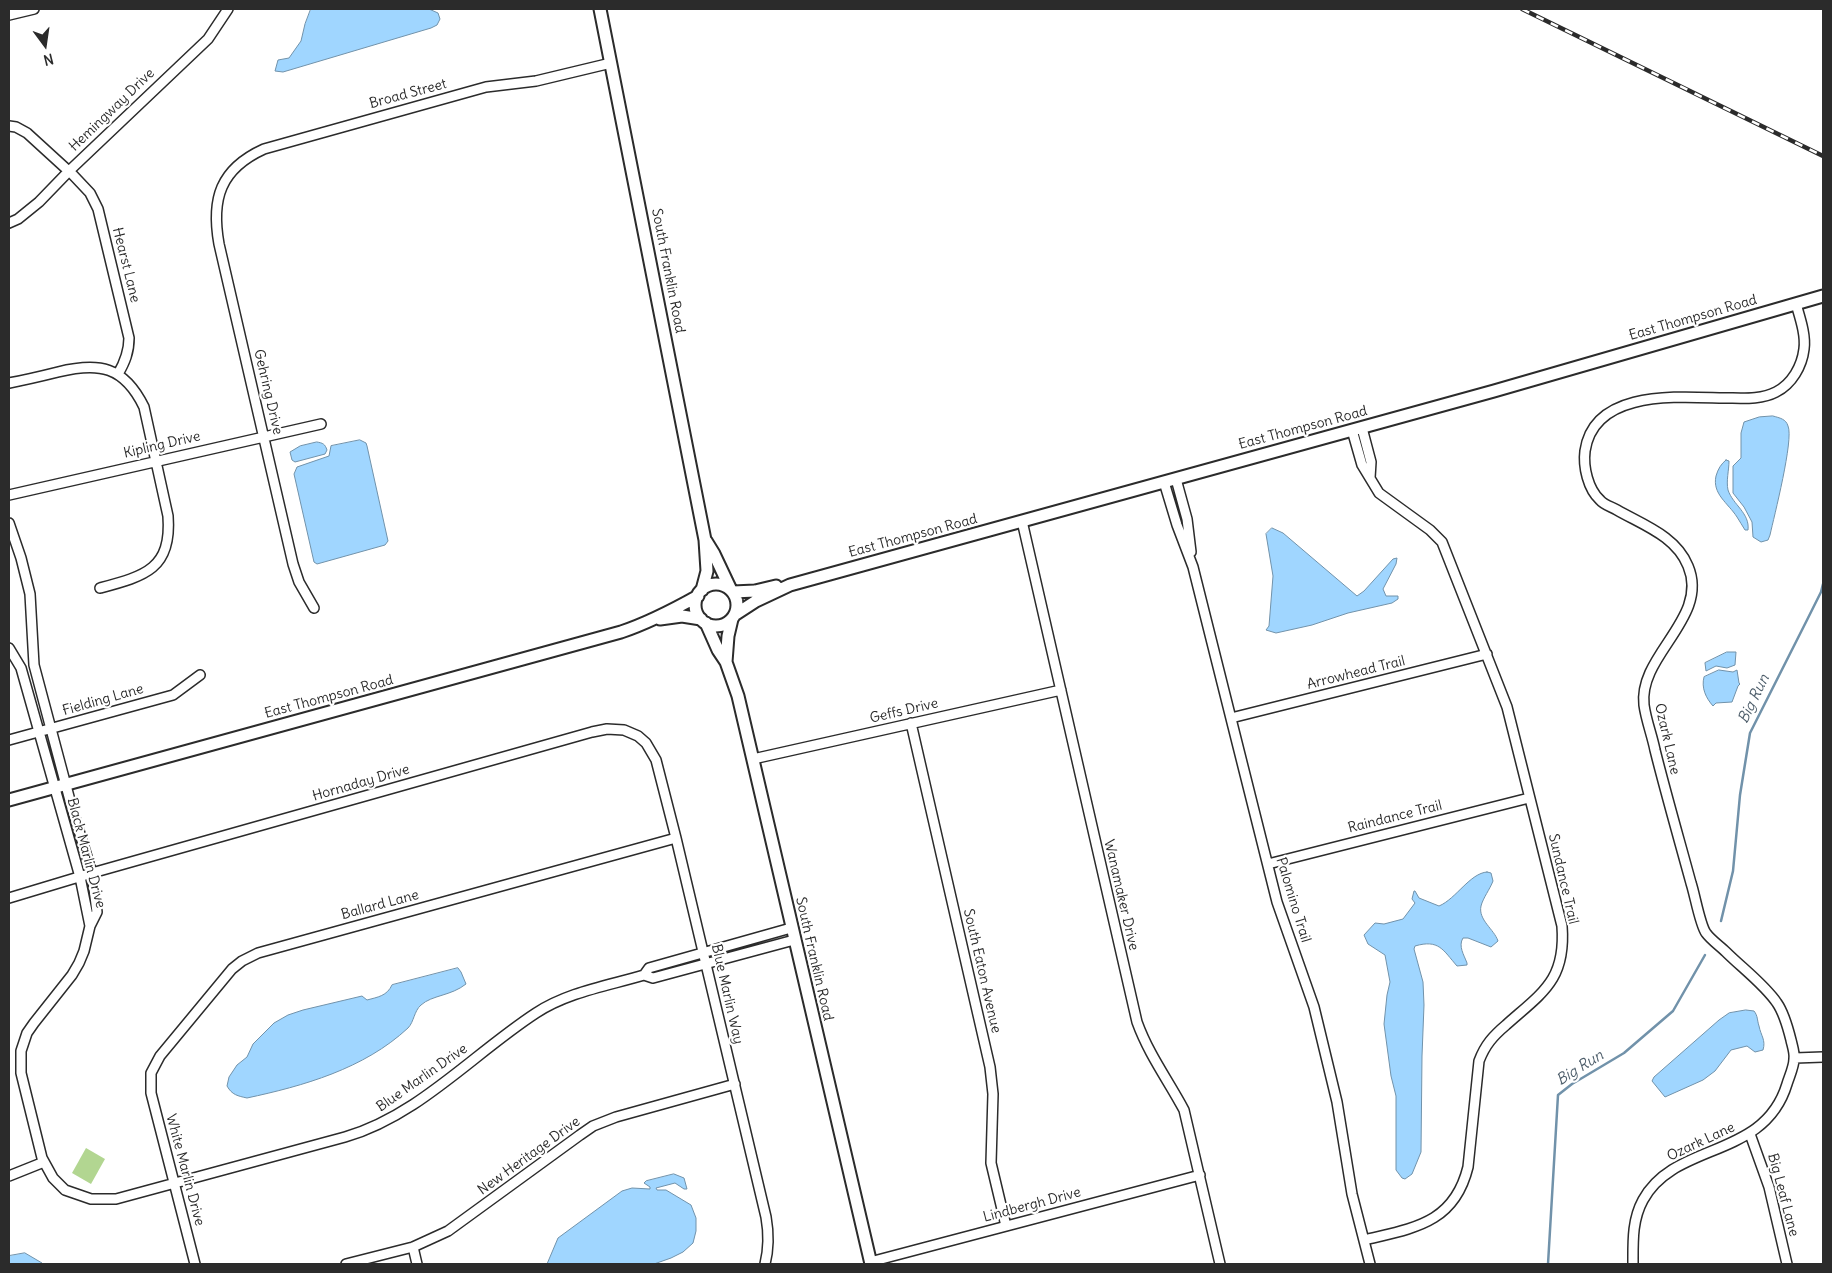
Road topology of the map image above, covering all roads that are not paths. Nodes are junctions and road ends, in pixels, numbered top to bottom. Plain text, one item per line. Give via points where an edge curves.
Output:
1 (34, 9) edge
2 (228, 9) edge
3 (600, 9) edge
4 (9, 15) edge
5 (611, 63) junction
6 (9, 126) edge
7 (69, 171) junction
8 (225, 180) joint
9 (9, 223) edge
10 (1823, 296) edge
11 (1796, 304) junction
12 (118, 374) junction
13 (9, 383) edge
14 (321, 424) dead end
15 (1357, 429) junction
16 (264, 436) junction
17 (156, 461) junction
18 (1170, 480) junction
19 (9, 495) edge
20 (1022, 521) junction
21 (9, 523) edge
22 (705, 540) junction
23 (790, 585) junction
24 (100, 588) dead end
25 (732, 591) junction
26 (700, 593) junction
27 (314, 608) dead end
28 (734, 616) junction
29 (655, 619) junction
30 (703, 621) junction
31 (9, 648) edge
32 (1487, 654) junction
33 (726, 662) junction
34 (200, 675) dead end
35 (1060, 690) junction
36 (1231, 718) junction
37 (911, 723) junction
38 (52, 728) junction
39 (39, 732) junction
40 (638, 736) joint
41 (9, 740) edge
42 (753, 759) junction
43 (67, 784) junction
44 (54, 788) junction
45 (1529, 798) junction
46 (9, 800) edge
47 (676, 838) junction
48 (1268, 864) junction
49 (92, 873) junction
50 (80, 877) junction
51 (9, 898) edge
52 (90, 926) junction
53 (791, 928) junction
54 (794, 940) junction
55 (704, 952) junction
56 (706, 964) junction
57 (644, 975) junction
58 (1823, 1057) edge
59 (1795, 1058) junction
60 (150, 1082) joint
61 (735, 1084) junction
62 (1750, 1134) junction
63 (44, 1162) junction
64 (1200, 1175) junction
65 (9, 1176) edge
66 (175, 1183) junction
67 (116, 1199) joint
68 (1006, 1226) junction
69 (1364, 1240) junction
70 (413, 1247) junction
71 (871, 1263) edge
72 (196, 1264) edge
73 (346, 1264) edge
74 (417, 1264) edge
75 (765, 1264) edge
76 (1220, 1264) edge
77 (1370, 1264) edge
78 (1632, 1264) edge
79 (1787, 1264) edge

1 - 4 street
2 - 7 street, Hemingway Drive via 208,39
3 - 5 main road, South Franklin Road
5 - 8 street, Broad Street via 536,81 486,87 264,149 241,162
5 - 22 main road, South Franklin Road
6 - 7 street, Hearst Lane via 27,133
7 - 9 street, Hemingway Drive via 39,202
7 - 12 street, Hearst Lane via 90,193 105,234 129,338 126,361
8 - 16 street, Gehring Drive via 217,204 216,227
10 - 11 main road, East Thompson Road
11 - 15 main road, East Thompson Road
11 - 59 street, Ozark Lane via 1804,348 1800,365 1791,381 1776,392 1755,398 1669,397 1622,406 1597,423 1588,438 1584,456 1591,488 1600,501 1670,541 1688,566 1691,598 1648,676 1644,704 1705,932 1778,1004
12 - 13 street via 94,366 78,367
12 - 17 street via 137,393 144,407
14 - 16 street, Kipling Drive
15 - 18 main road, East Thompson Road
15 - 32 street, Sundance Trail via 1371,462 1370,478 1379,493 1442,542
16 - 17 street, Kipling Drive
16 - 27 street, Gehring Drive via 294,564
17 - 19 street, Kipling Drive
17 - 24 street via 168,516 170,533 167,546 154,567 142,575
18 - 20 main road, East Thompson Road
18 - 36 street, Palomino Trail via 1186,519 1193,567
20 - 23 main road, East Thompson Road
20 - 35 street, Wanamaker Drive
21 - 38 street, Black Marlin Drive via 27,577 34,664
22 - 25 main road, South Franklin Road
22 - 26 main road, South Franklin Road via 707,571
23 - 25 main road, East Thompson Road
23 - 28 main road, East Thompson Road
25 - 26 main road via 716,584
25 - 28 main road via 738,604
26 - 29 main road, East Thompson Road
26 - 30 main road via 696,608
28 - 30 main road via 718,626
28 - 33 main road, South Franklin Road
29 - 30 main road, East Thompson Road via 682,616
29 - 43 main road, East Thompson Road via 621,632
30 - 33 main road, South Franklin Road
31 - 39 street, Black Marlin Drive via 21,668
32 - 36 street, Arrowhead Trail
32 - 45 street, Sundance Trail via 1506,708
33 - 42 main road, South Franklin Road
34 - 38 street, Fielding Lane via 173,695
35 - 37 street, Geffs Drive
35 - 64 street, Wanamaker Drive via 1137,1022 1146,1046 1184,1110
36 - 48 street, Palomino Trail
37 - 42 street, Geffs Drive
37 - 68 street, South Eaton Avenue via 990,1067 993,1094 990,1163
38 - 39 street, Fielding Lane
38 - 43 street, Black Marlin Drive
39 - 41 street, Fielding Lane
39 - 44 street, Black Marlin Drive
40 - 47 street, Blue Marlin Way via 656,760
40 - 49 street, Hornaday Drive via 624,730 592,732
42 - 53 main road, South Franklin Road
43 - 44 main road, East Thompson Road
43 - 49 street, Black Marlin Drive
44 - 46 main road, East Thompson Road
44 - 50 street, Black Marlin Drive
45 - 48 street, Raindance Trail
45 - 69 street, Sundance Trail via 1562,926 1560,964 1545,990 1492,1037 1483,1050 1468,1167 1453,1202 1427,1223
47 - 55 street, Blue Marlin Way
47 - 60 street, Ballard Lane via 249,957 232,969 160,1056
48 - 69 street, Palomino Trail via 1282,919 1314,1007 1337,1102 1352,1194
49 - 50 street, Hornaday Drive
49 - 52 street, Black Marlin Drive via 97,912
50 - 51 street, Hornaday Drive
50 - 52 street, Black Marlin Drive
52 - 63 street, Black Marlin Drive via 84,951 72,976 34,1023 21,1051 21,1073
53 - 54 main road, South Franklin Road
53 - 55 street, Blue Marlin Drive
54 - 56 street, Blue Marlin Drive
54 - 71 main road, South Franklin Road
55 - 56 street, Blue Marlin Way
55 - 57 street, Blue Marlin Drive via 649,968
56 - 57 street, Blue Marlin Drive via 653,978
56 - 61 street, Blue Marlin Way
57 - 66 street, Blue Marlin Drive via 574,995 546,1007 405,1110 376,1127
58 - 59 street
59 - 62 street, Ozark Lane via 1781,1099 1769,1118
60 - 66 street, White Marlin Drive via 150,1093
61 - 70 street, New Heritage Drive via 594,1126 460,1223
61 - 75 street, Blue Marlin Way via 766,1217 769,1235
62 - 78 street, Ozark Lane via 1676,1167 1653,1186 1644,1197 1635,1220
62 - 79 street, Big Leaf Lane via 1769,1187
63 - 65 street
63 - 67 street, Black Marlin Drive via 65,1190 91,1199
64 - 68 street, Lindbergh Drive
64 - 76 street, Wanamaker Drive
66 - 67 street, Blue Marlin Drive
66 - 72 street, White Marlin Drive
68 - 71 street, Lindbergh Drive
69 - 77 street, Palomino Trail
70 - 73 street, New Heritage Drive
70 - 74 street

